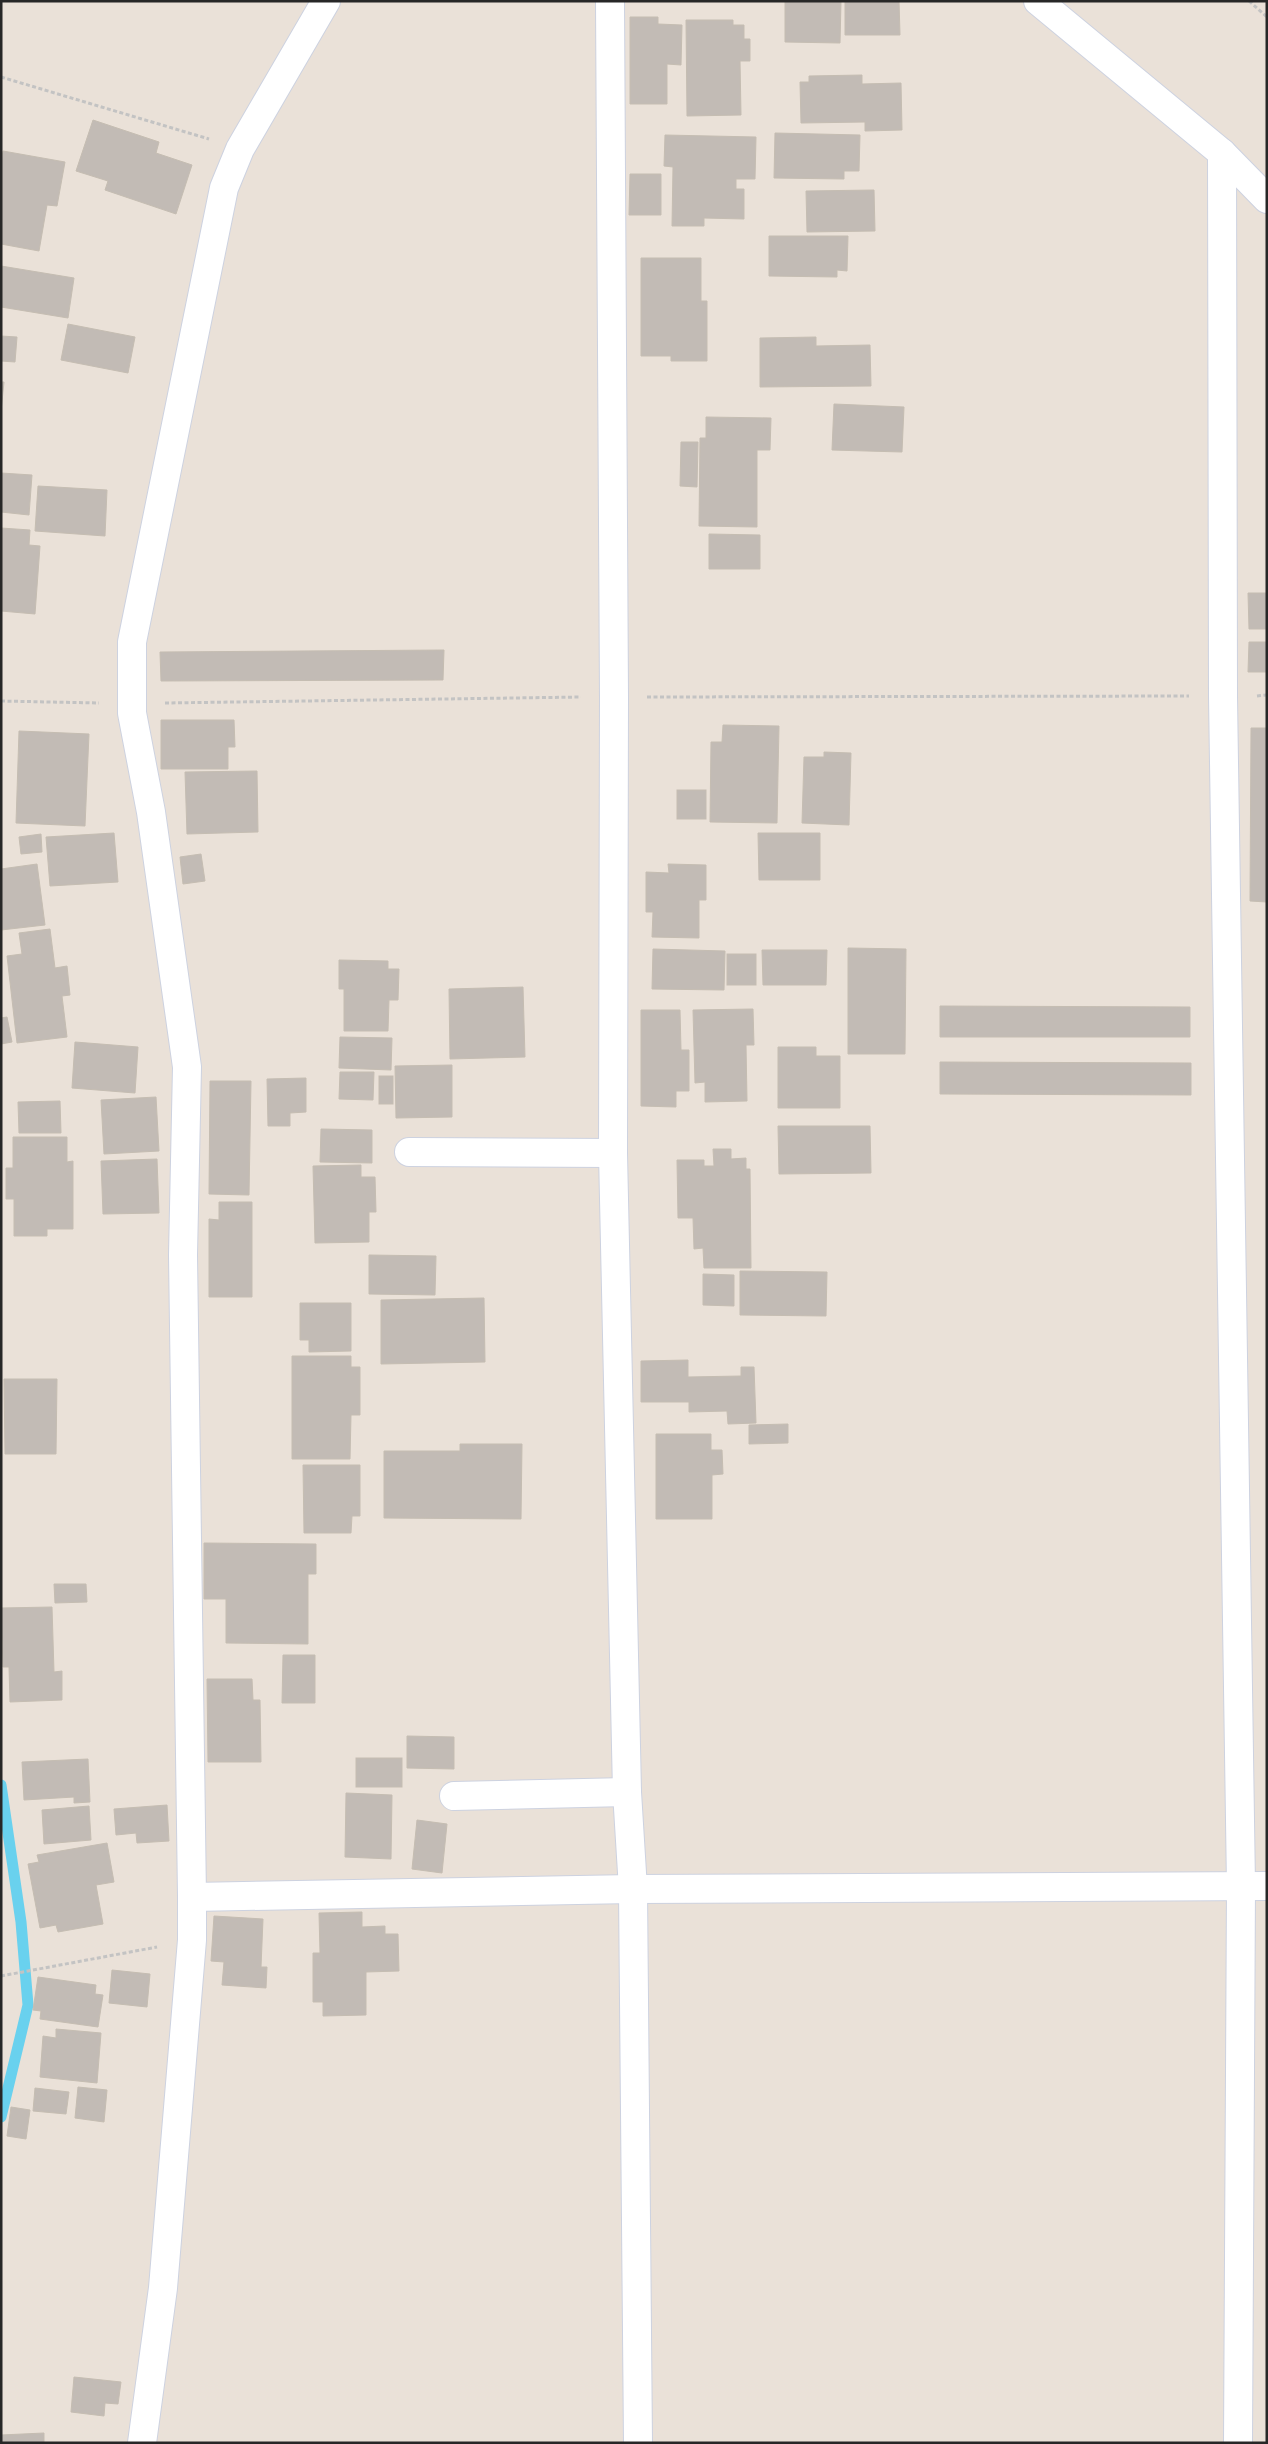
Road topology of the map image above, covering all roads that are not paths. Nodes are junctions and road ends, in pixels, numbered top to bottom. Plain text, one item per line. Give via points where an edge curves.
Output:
1 (326, 1) edge
2 (610, 1) edge
3 (1038, 1) edge
4 (1222, 153) junction
5 (1267, 199) edge
6 (409, 1152) dead end
7 (613, 1153) junction
8 (627, 1792) junction
9 (454, 1796) dead end
10 (1254, 1886) edge
11 (633, 1889) junction
12 (192, 1897) junction
13 (142, 2443) edge
14 (638, 2443) edge
15 (1238, 2443) edge

1 - 12 street via 240,149 224,188 132,642 132,713 151,812 187,1067 183,1255
2 - 7 street
3 - 4 street
4 - 5 street
4 - 10 street via 1222,696
6 - 7 street
7 - 8 street
8 - 9 street
8 - 11 street
10 - 11 street
10 - 15 street
11 - 12 street
11 - 14 street
12 - 13 street via 192,1940 163,2288

